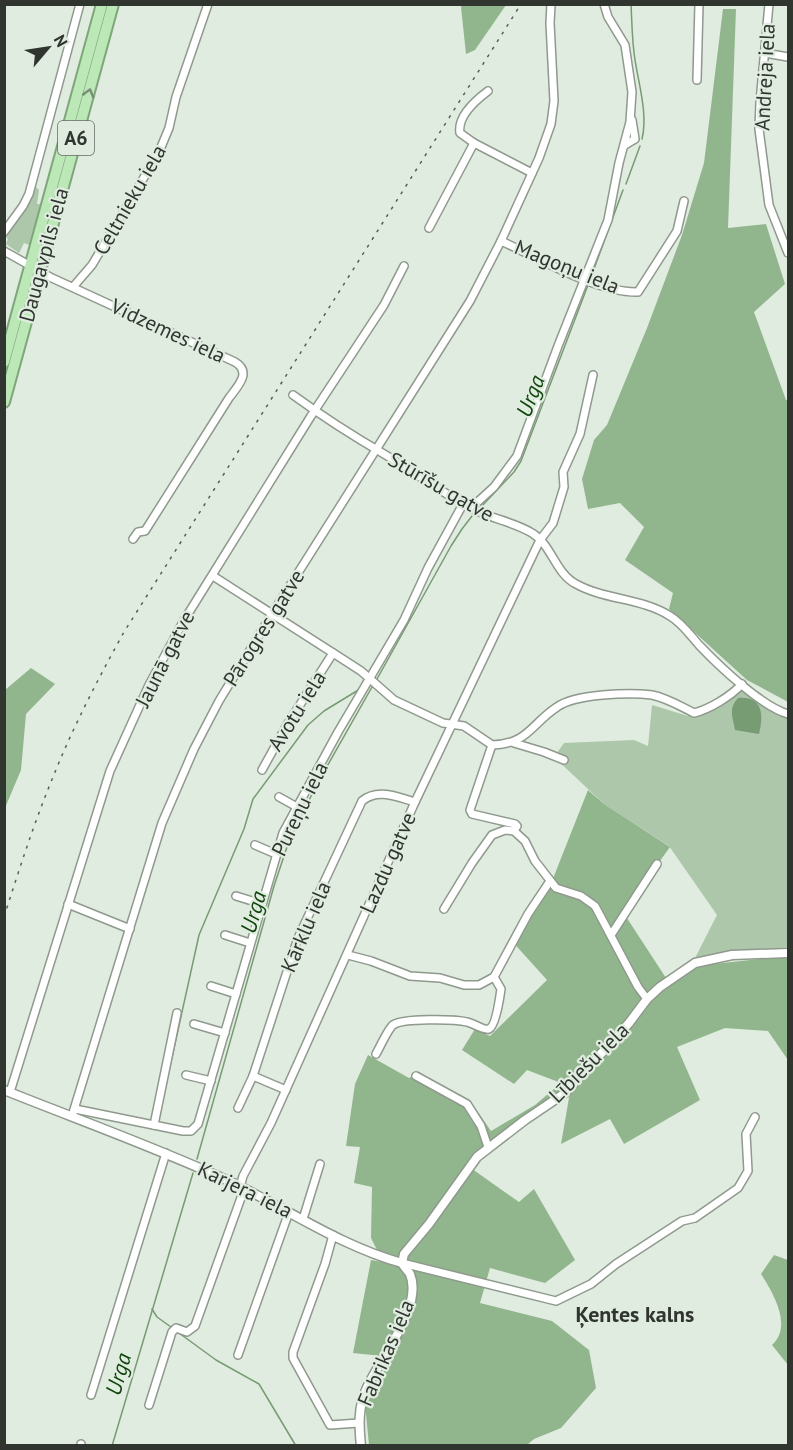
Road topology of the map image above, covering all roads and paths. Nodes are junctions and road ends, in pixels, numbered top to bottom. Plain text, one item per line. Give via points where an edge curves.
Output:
1 (80, 4) edge
2 (102, 4) edge
3 (113, 4) edge
4 (208, 4) edge
5 (551, 4) edge
6 (604, 4) edge
7 (699, 4) edge
8 (769, 4) edge
9 (765, 53) junction
10 (789, 57) edge
11 (697, 80) dead end
12 (488, 91) dead end
13 (474, 143) junction
14 (532, 173) junction
15 (684, 201) dead end
16 (429, 228) dead end
17 (4, 232) edge
18 (501, 241) junction
19 (4, 251) edge
20 (789, 253) edge
21 (404, 266) dead end
22 (35, 268) junction
23 (584, 279) junction
24 (74, 287) junction
25 (4, 362) edge
26 (593, 375) dead end
27 (293, 395) dead end
28 (4, 402) edge
29 (314, 411) junction
30 (376, 450) junction
31 (463, 504) junction
32 (471, 508) junction
33 (133, 539) dead end
34 (540, 540) junction
35 (213, 576) junction
36 (272, 614) junction
37 (333, 653) junction
38 (371, 680) junction
39 (742, 684) junction
40 (789, 714) edge
41 (454, 723) junction
42 (514, 743) junction
43 (492, 745) junction
44 (564, 760) dead end
45 (262, 770) dead end
46 (279, 797) dead end
47 (415, 802) junction
48 (297, 807) junction
49 (514, 831) junction
50 (255, 845) dead end
51 (276, 854) junction
52 (657, 864) dead end
53 (550, 881) junction
54 (236, 896) dead end
55 (262, 903) junction
56 (68, 904) junction
57 (444, 909) dead end
58 (130, 929) junction
59 (225, 935) dead end
60 (610, 935) junction
61 (250, 943) junction
62 (789, 953) edge
63 (348, 955) junction
64 (494, 977) junction
65 (211, 986) dead end
66 (236, 994) junction
67 (647, 999) junction
68 (177, 1013) dead end
69 (194, 1024) dead end
70 (225, 1034) junction
71 (376, 1054) dead end
72 (186, 1075) dead end
73 (253, 1076) junction
74 (416, 1076) dead end
75 (211, 1081) junction
76 (286, 1090) junction
77 (7, 1091) edge
78 (238, 1108) dead end
79 (73, 1113) junction
80 (755, 1117) dead end
81 (154, 1125) junction
82 (488, 1147) junction
83 (166, 1153) junction
84 (320, 1164) dead end
85 (240, 1187) junction
86 (289, 1212) junction
87 (303, 1219) junction
88 (333, 1235) junction
89 (402, 1263) junction
90 (238, 1355) dead end
91 (91, 1395) dead end
92 (149, 1406) dead end
93 (359, 1423) junction
94 (360, 1446) edge

1 - 17 street via 29,194
2 - 22 highway, Daugavpils iela / A6
22 -> 3 highway, Daugavpils iela / A6
4 - 24 street, Celtnieku iela via 159,152 92,266
5 - 14 street, Pārogres gatve via 553,112
6 - 23 street via 625,45 632,78 635,139 625,145 608,220
7 - 11 street
8 - 9 street, Andreja iela
9 - 10 street
9 - 20 street, Andreja iela via 759,129 769,205
12 - 13 street via 460,124 460,134
13 - 14 street
13 - 16 street
14 - 18 street, Pārogres gatve
15 - 23 street, Magoņu iela via 676,231 638,292
18 - 23 street, Magoņu iela
18 - 30 street, Pārogres gatve via 470,301
19 - 22 street, Vidzemes iela
21 - 29 street, Jaunā gatve via 384,305
22 - 24 street, Vidzemes iela
22 - 25 highway, Daugavpils iela / A6
22 - 28 highway, Daugavpils iela / A6
23 - 32 street via 517,456 494,487
24 - 33 street, Vidzemes iela via 235,362 244,371 161,508 145,531 138,532
26 - 34 street, Lazdu gatve via 579,434 563,472 561,503
27 - 29 street, Stūrīšu gatve
29 - 30 street, Stūrīšu gatve
29 - 35 street, Jaunā gatve
30 - 31 street, Stūrīšu gatve
30 - 36 street, Pārogres gatve
31 - 32 street, Stūrīšu gatve
31 - 38 street, Pureņu iela
32 - 34 street, Stūrīšu gatve via 531,532
34 - 39 street, Stūrīšu gatve via 567,579 596,593 669,615
34 - 41 street, Lazdu gatve
35 - 36 street
35 - 56 street, Jaunā gatve via 161,661 110,771
36 - 37 street
36 - 58 street, Pārogres gatve via 219,701 181,778 162,823
37 - 38 street
37 - 45 street, Avotu iela
38 - 41 street via 405,707 443,723
38 - 48 street, Pureņu iela
39 - 40 street, Stūrīšu gatve via 772,707
39 - 42 street via 694,713 651,695 568,700
41 - 43 street
41 - 47 street, Lazdu gatve
42 - 43 street
42 - 44 street
43 - 49 street via 470,810 472,814 515,824
46 - 48 street
47 - 63 street, Lazdu gatve
47 - 73 street, Kārklu iela via 377,793 362,801 298,938
48 - 51 street, Pureņu iela
49 - 53 street via 525,841
49 - 57 street via 492,835
50 - 51 street
51 - 55 street, Pureņu iela
52 - 60 street
53 - 60 street via 556,888 581,896 595,906
53 - 64 street
54 - 55 street
55 - 61 street, Pureņu iela
56 - 58 street
56 - 77 street, Jaunā gatve
58 - 79 street, Pārogres gatve
59 - 61 street
60 - 67 street
61 - 66 street, Pureņu iela
62 - 67 street, Lībiešu iela via 732,955 695,963
63 - 64 street via 410,976 464,985 480,985
63 - 76 street, Lazdu gatve
64 - 71 street via 501,989 489,1029 459,1020 401,1022 392,1026
65 - 66 street
66 - 70 street, Pureņu iela
67 - 82 street, Lībiešu iela via 565,1093
68 - 81 street
69 - 70 street
70 - 75 street, Pureņu iela
72 - 75 street
73 - 76 street
73 - 78 street, Kārklu iela
74 - 82 street via 467,1104 482,1126
75 - 81 street, Pureņu iela via 196,1128 188,1131
76 - 85 street, Lazdu gatve
77 - 79 street, Karjera iela
79 - 81 street
79 - 83 street, Karjera iela
80 - 89 street, Karjera iela via 746,1134 748,1171 738,1188 591,1284 556,1301
82 - 89 street, Lībiešu iela via 404,1254
83 - 85 street, Karjera iela
83 - 91 street
84 - 87 street
85 - 86 street, Karjera iela
85 - 92 street, Lazdu gatve via 242,1196 195,1326 187,1332 176,1328 172,1332
86 - 87 street, Karjera iela
86 - 90 street
87 - 88 street, Karjera iela
88 - 89 street, Karjera iela
88 - 93 street via 293,1358 330,1425
89 - 93 street, Fabrikas iela via 413,1287 411,1305 392,1347 365,1390
93 - 94 street, Fabrikas iela

